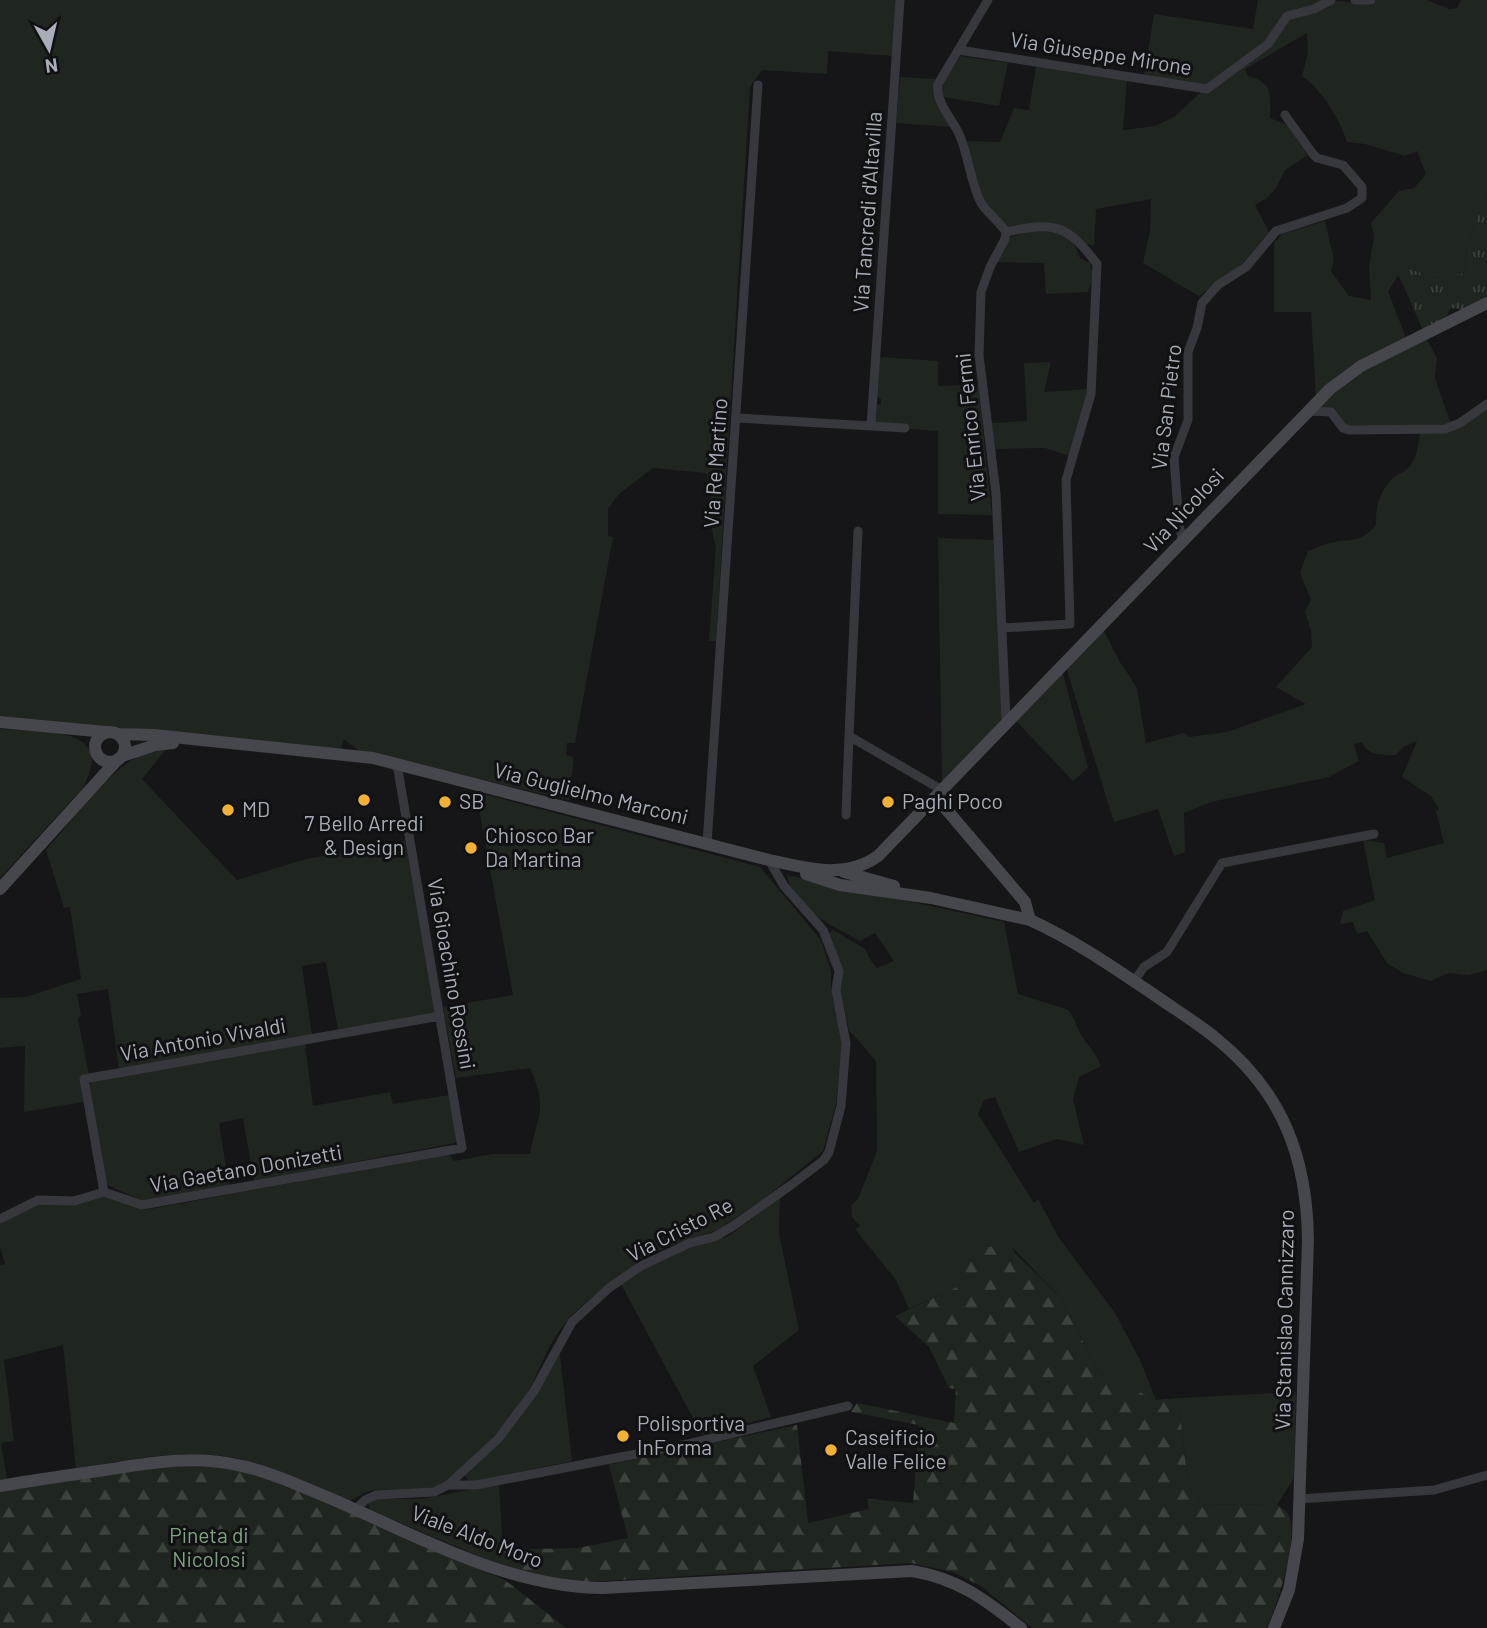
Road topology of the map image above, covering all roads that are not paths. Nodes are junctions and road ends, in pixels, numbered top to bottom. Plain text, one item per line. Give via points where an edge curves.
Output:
1 (900, 0) edge
2 (988, 0) edge
3 (1331, 0) edge
4 (1355, 0) edge
5 (1371, 0) edge
6 (959, 50) junction
7 (758, 85) dead end
8 (1285, 115) dead end
9 (1006, 232) junction
10 (1487, 303) edge
11 (1487, 404) edge
12 (1308, 411) junction
13 (737, 418) junction
14 (871, 426) junction
15 (905, 428) dead end
16 (858, 531) dead end
17 (1183, 541) junction
18 (1003, 628) junction
19 (1006, 721) junction
20 (0, 722) edge
21 (40, 727) junction
22 (112, 733) junction
23 (849, 736) junction
24 (212, 743) junction
25 (96, 750) junction
26 (120, 757) junction
27 (397, 764) junction
28 (938, 794) junction
29 (82, 797) junction
30 (846, 815) dead end
31 (1374, 834) dead end
32 (707, 844) junction
33 (769, 860) junction
34 (840, 871) junction
35 (0, 889) edge
36 (931, 898) junction
37 (1030, 920) junction
38 (1134, 981) junction
39 (440, 1016) junction
40 (462, 1148) joint
41 (104, 1192) junction
42 (0, 1219) edge
43 (848, 1406) dead end
44 (1487, 1475) edge
45 (448, 1485) junction
46 (0, 1486) edge
47 (1299, 1499) junction
48 (356, 1509) junction
49 (1021, 1628) edge
50 (1274, 1628) edge

1 - 14 street, Via Tancredi d'Altavilla
2 - 6 street
3 - 6 street, Via Giuseppe Mirone via 1287,16 1268,44 1208,89
4 - 5 street
6 - 9 street via 938,84 937,95 959,134 976,192
7 - 13 street, Via Re Martino
8 - 17 street, Via San Pietro via 1317,158 1349,169 1362,187 1362,198 1348,208 1276,231 1246,267 1218,285 1202,303 1188,352 1188,420 1174,457
9 - 18 street, Via Enrico Fermi via 981,292 979,355 996,493
9 - 18 street via 1044,225 1058,229 1074,238 1097,264 1091,394 1066,480 1070,624
10 - 12 street, Via Nicolosi via 1361,366
11 - 12 street via 1460,423 1436,430 1349,430 1331,412
12 - 17 street, Via Nicolosi
13 - 14 street
13 - 32 street, Via Re Martino
14 - 15 street
16 - 23 street
17 - 19 street, Via Nicolosi
18 - 19 street, Via Enrico Fermi
19 - 28 street, Via Nicolosi
20 - 21 street
21 - 22 street
21 - 25 street via 82,736
22 - 24 street
22 - 25 street via 99,737
22 - 26 street via 125,745
23 - 28 street
23 - 30 street
24 - 26 street via 155,745
24 - 27 street, Via Guglielmo Marconi
25 - 26 street via 107,761
25 - 29 street via 95,769
26 - 29 street
27 - 32 street, Via Guglielmo Marconi
27 - 39 street, Via Gioachino Rossini
28 - 34 street, Via Guglielmo Marconi via 878,856
28 - 37 street via 1025,902
29 - 35 street
31 - 38 street via 1222,863 1167,952 1144,967
32 - 33 street, Via Guglielmo Marconi
33 - 34 street, Via Guglielmo Marconi
33 - 36 street via 841,885
33 - 45 street, Via Cristo Re via 784,886 823,930 839,971 836,990 846,1043 841,1106 829,1152 733,1226 641,1266 609,1288 572,1322 534,1391 498,1438
34 - 36 street
36 - 37 street, Via Stanislao Cannizzaro
37 - 38 street, Via Stanislao Cannizzaro via 1060,933
38 - 47 street, Via Stanislao Cannizzaro via 1237,1057 1276,1106 1297,1152 1307,1194 1308,1240
39 - 40 street, Via Gioachino Rossini
39 - 41 street, Via Antonio Vivaldi via 84,1079
40 - 41 street, Via Gaetano Donizetti via 142,1205
41 - 42 street via 74,1201 38,1200
43 - 45 street via 638,1454 476,1485
44 - 47 street via 1434,1490
45 - 48 street via 434,1492 376,1494
46 - 48 street, Viale Aldo Moro via 196,1460 265,1472
47 - 50 street, Via Stanislao Cannizzaro via 1289,1590
48 - 49 street, Viale Aldo Moro via 481,1564 544,1583 603,1588 912,1571 970,1590

